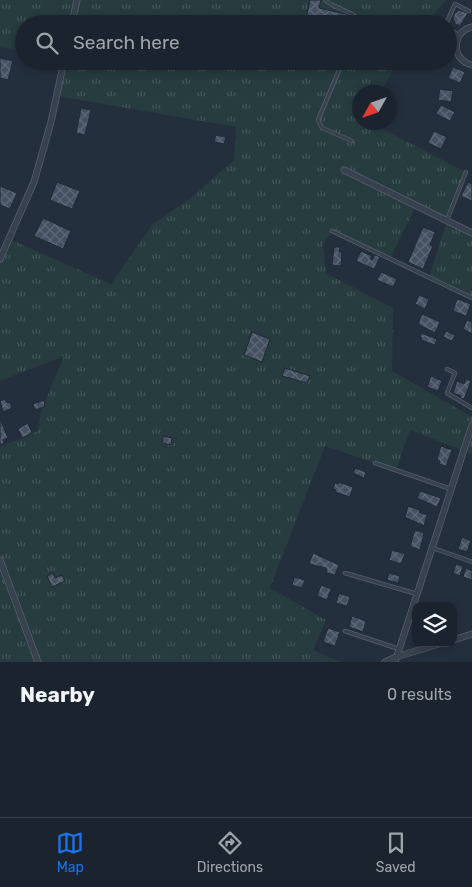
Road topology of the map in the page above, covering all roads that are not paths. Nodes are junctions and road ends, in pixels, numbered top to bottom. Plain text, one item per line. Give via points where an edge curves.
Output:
1 (77, 0) edge
2 (325, 0) edge
3 (469, 11) dead end
4 (74, 15) edge
5 (352, 15) edge
6 (450, 15) edge
7 (472, 27) edge
8 (459, 35) joint
9 (457, 38) edge
10 (457, 53) edge
11 (472, 65) edge
12 (62, 70) edge
13 (339, 70) edge
14 (352, 141) dead end
15 (344, 170) dead end
16 (466, 172) dead end
17 (447, 221) junction
18 (332, 231) dead end
19 (472, 233) edge
20 (0, 259) edge
21 (472, 298) edge
22 (447, 369) dead end
23 (472, 408) edge
24 (472, 425) edge
25 (375, 464) dead end
26 (451, 489) junction
27 (432, 548) junction
28 (0, 560) edge
29 (472, 562) edge
30 (344, 573) dead end
31 (417, 594) junction
32 (345, 631) dead end
33 (472, 634) edge
34 (457, 639) edge
35 (431, 647) edge
36 (399, 649) junction
37 (396, 660) edge
38 (38, 662) edge
39 (385, 662) edge

1 - 4 street
2 - 5 lane
3 - 6 lane via 455,4
7 - 8 street
8 - 9 street
10 - 11 street via 463,62
12 - 20 street via 34,182
13 - 14 lane via 318,123
15 - 17 street
16 - 17 lane
17 - 19 street
18 - 21 lane
22 - 23 lane via 455,372 447,393
24 - 26 street
25 - 26 lane
26 - 27 street
27 - 29 lane
27 - 31 street
28 - 38 street
30 - 31 lane
31 - 36 street
32 - 36 lane
33 - 34 street
35 - 37 street
36 - 37 street
37 - 39 street

